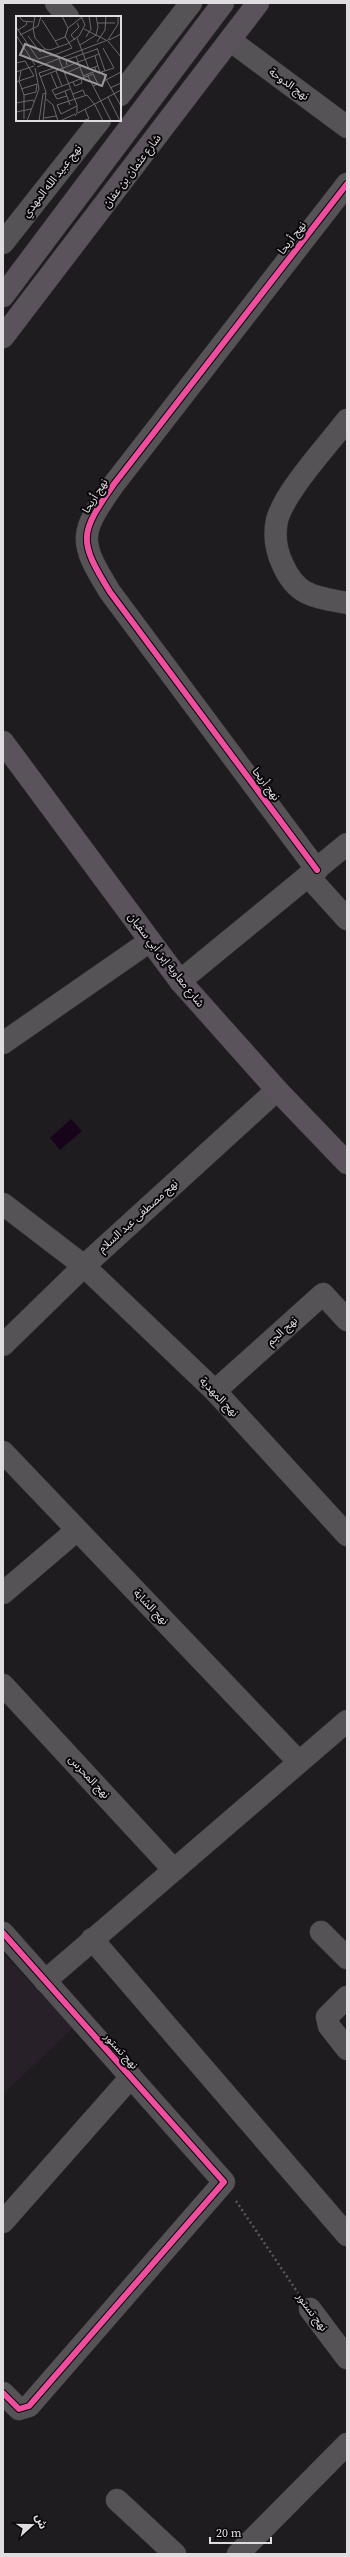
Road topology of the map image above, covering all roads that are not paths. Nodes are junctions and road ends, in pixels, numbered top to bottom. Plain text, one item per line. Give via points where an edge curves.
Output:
1 (56, 3) edge
2 (191, 3) edge
3 (223, 3) edge
4 (258, 3) edge
5 (67, 16) edge
6 (231, 41) junction
7 (122, 86) edge
8 (148, 105) junction
9 (99, 121) edge
10 (347, 127) edge
11 (347, 184) edge
12 (3, 243) edge
13 (3, 296) edge
14 (3, 337) edge
15 (347, 420) edge
16 (347, 603) edge
17 (3, 742) edge
18 (347, 844) edge
19 (313, 873) junction
20 (347, 920) edge
21 (150, 941) junction
22 (180, 981) junction
23 (3, 1043) edge
24 (277, 1090) junction
25 (347, 1163) edge
26 (3, 1204) edge
27 (84, 1266) junction
28 (347, 1320) edge
29 (3, 1345) edge
30 (215, 1391) junction
31 (3, 1452) edge
32 (77, 1530) junction
33 (347, 1535) edge
34 (3, 1593) edge
35 (3, 1685) edge
36 (343, 1731) edge
37 (299, 1762) junction
38 (174, 1870) junction
39 (321, 1932) dead end
40 (3, 1933) edge
41 (92, 1939) junction
42 (347, 1958) edge
43 (45, 1981) junction
44 (347, 1997) edge
45 (347, 2049) edge
46 (132, 2077) junction
47 (3, 2222) edge
48 (347, 2235) edge
49 (310, 2310) road end
50 (347, 2358) edge
51 (3, 2393) edge
52 (347, 2444) edge
53 (117, 2500) dead end
54 (175, 2554) edge
55 (238, 2554) edge

1 - 5 street
2 - 7 street
3 - 8 main road
4 - 6 main road, شارع عثمان بن عفان
6 - 10 street, نهج الدوحة
6 - 14 main road, شارع عثمان بن عفان
7 - 8 street
8 - 13 main road
9 - 12 street, نهج عبيد الله المهدي
11 - 19 street, نهج أريحا via 114,484 96,509 87,529 86,545 91,561 110,592
15 - 16 street via 285,501 277,520 275,539 279,557 299,590 315,597
17 - 21 main road, شارع معاوية إبن أبي سفيان
18 - 19 street
19 - 20 street, نهج أريحا
19 - 22 street
21 - 22 main road, شارع معاوية إبن أبي سفيان
21 - 23 street
22 - 24 main road, شارع معاوية إبن أبي سفيان
24 - 25 main road, شارع معاوية إبن أبي سفيان
24 - 27 street, نهج مصطفى عبد السلام
26 - 27 street, نهج المهدية
27 - 29 street, نهج مصطفى عبد السلام
27 - 30 street, نهج المهدية
28 - 30 street, نهج الجم via 324,1294
30 - 33 street, نهج المهدية
31 - 32 street, نهج الشابة
32 - 34 street
32 - 37 street, نهج الشابة
35 - 38 street, نهج المحرس
36 - 37 street
37 - 38 street
38 - 41 street
39 - 42 street
40 - 43 street, نهج تستور
41 - 43 street
41 - 48 street
43 - 46 street, نهج تستور
44 - 45 street via 327,2017 329,2026
46 - 47 street
46 - 51 street, نهج تستور via 224,2182 29,2406 19,2409
49 - 50 street, نهج تستور
52 - 55 street
53 - 54 street

